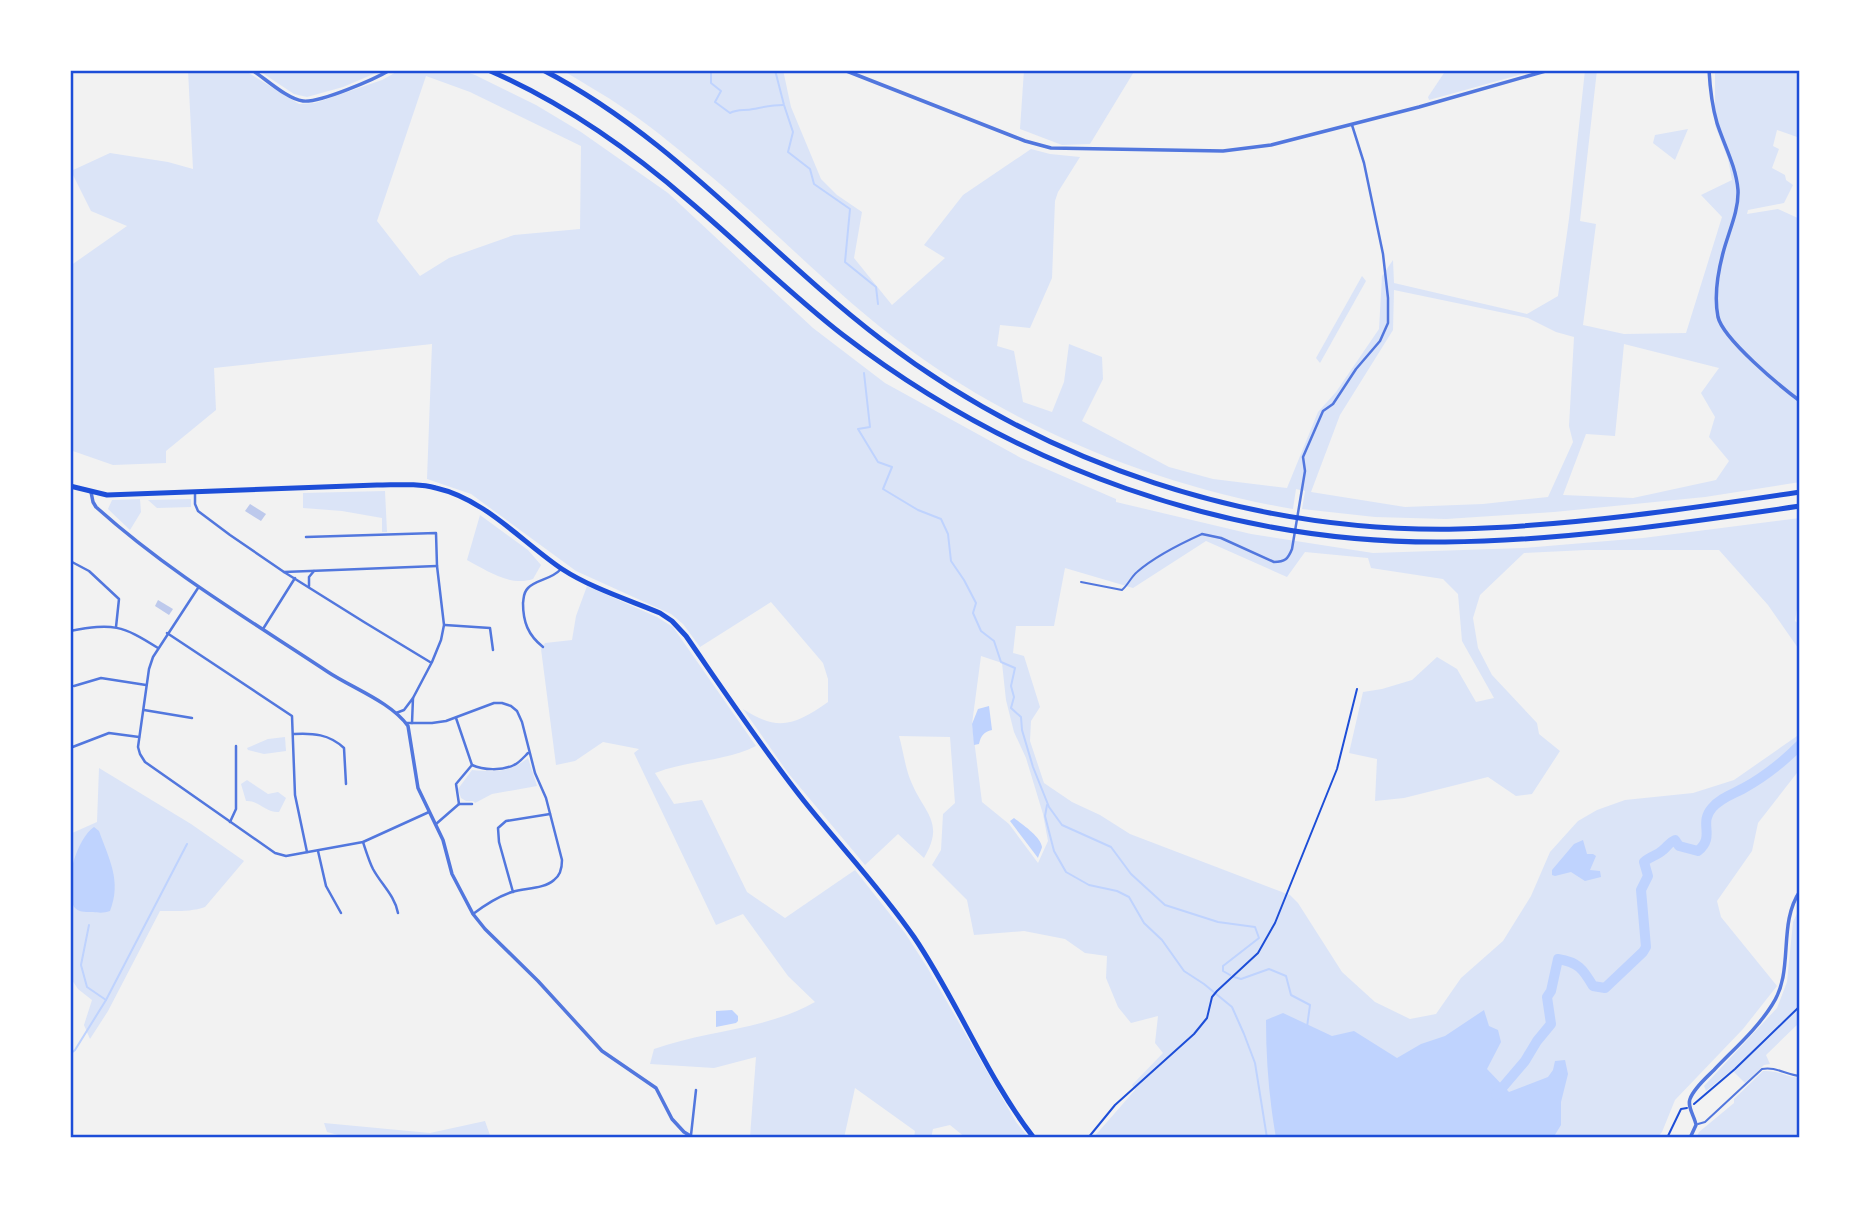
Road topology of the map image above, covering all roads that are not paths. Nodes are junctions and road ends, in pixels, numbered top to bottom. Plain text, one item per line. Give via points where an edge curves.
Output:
1 (252, 70) edge
2 (390, 70) edge
3 (488, 70) edge
4 (543, 70) edge
5 (844, 70) edge
6 (1549, 70) edge
7 (1709, 70) edge
8 (1352, 125) junction
9 (1800, 401) edge
10 (70, 486) edge
11 (91, 492) junction
12 (195, 492) junction
13 (1800, 492) edge
14 (1800, 506) edge
15 (1202, 534) joint
16 (306, 537) dead end
17 (72, 562) dead end
18 (437, 566) junction
19 (561, 568) junction
20 (314, 570) junction
21 (284, 572) junction
22 (295, 578) junction
23 (1081, 582) dead end
24 (198, 587) junction
25 (309, 587) junction
26 (444, 625) junction
27 (116, 627) junction
28 (263, 629) junction
29 (70, 631) edge
30 (167, 634) junction
31 (543, 647) dead end
32 (159, 648) junction
33 (493, 650) dead end
34 (432, 662) junction
35 (147, 685) junction
36 (74, 686) dead end
37 (413, 698) junction
38 (144, 710) junction
39 (396, 713) junction
40 (192, 718) dead end
41 (456, 718) junction
42 (406, 723) junction
43 (412, 723) junction
44 (294, 734) junction
45 (139, 737) junction
46 (236, 746) dead end
47 (70, 748) edge
48 (529, 752) junction
49 (472, 765) junction
50 (346, 784) dead end
51 (459, 804) junction
52 (471, 804) dead end
53 (429, 812) junction
54 (551, 814) junction
55 (229, 822) junction
56 (436, 824) junction
57 (363, 842) junction
58 (318, 851) junction
59 (307, 853) junction
60 (1800, 891) edge
61 (513, 892) junction
62 (341, 913) dead end
63 (398, 913) dead end
64 (473, 914) junction
65 (1800, 1076) edge
66 (696, 1090) dead end
67 (1696, 1125) junction
68 (692, 1138) edge
69 (1034, 1138) edge
70 (1690, 1138) edge

1 - 2 street via 302,101
3 - 14 highway via 567,110 620,146 820,317 918,389 1025,448 1143,495 1297,531 1442,542 1608,530
4 - 13 highway via 602,104 665,151 848,312 930,374 994,414 1148,481 1270,513 1339,523 1457,529 1568,521
5 - 8 street via 1051,148 1223,151 1271,145
6 - 8 street
7 - 9 street via 1717,122 1738,197 1717,284 1719,319 1734,341
8 - 15 street via 1383,254 1388,323 1380,341 1323,411 1303,457 1305,471 1286,560 1274,562
10 - 11 highway
11 - 12 highway
11 - 24 street via 96,507 129,537
12 - 19 highway via 431,486 478,507
12 - 21 street via 198,511
15 - 23 lane via 1135,573 1125,589
16 - 18 street via 436,533
17 - 27 street via 120,599
18 - 20 street
18 - 26 street
19 - 31 street via 524,593 525,623
19 - 69 highway via 660,613 686,636 769,756 901,919 1015,1114
20 - 21 street
20 - 25 street
21 - 22 street
22 - 25 street
22 - 28 street
24 - 28 street
24 - 30 street
25 - 34 street
26 - 33 street via 490,628
26 - 34 street
27 - 29 street
27 - 32 street
28 - 39 street
30 - 32 street
30 - 44 street via 288,712
32 - 35 street
34 - 37 street
35 - 36 street via 101,678
35 - 38 street
37 - 39 street
37 - 43 street
38 - 40 street
38 - 45 street
39 - 42 street
41 - 43 street
41 - 48 street via 494,703 511,706 522,722
41 - 49 street
42 - 43 street
42 - 53 street via 418,788
44 - 50 street via 319,734 340,744
44 - 59 street via 295,795
45 - 47 street via 109,733
45 - 55 street via 145,761
46 - 55 street via 236,808
48 - 49 street via 501,769
48 - 54 street
49 - 51 street via 456,784
51 - 52 street
51 - 56 street
53 - 56 street
53 - 57 street
54 - 61 street via 562,860 560,873 551,882
54 - 61 street via 506,821 498,828
55 - 59 street via 275,853
56 - 64 street
57 - 58 street
57 - 63 street
58 - 59 street
58 - 62 street via 326,886
60 - 67 street via 1788,922 1784,975 1773,1004 1690,1098
61 - 64 street
64 - 68 street via 602,1051 656,1088 672,1119
65 - 67 lane via 1762,1069 1705,1122
66 - 68 street
67 - 70 street

